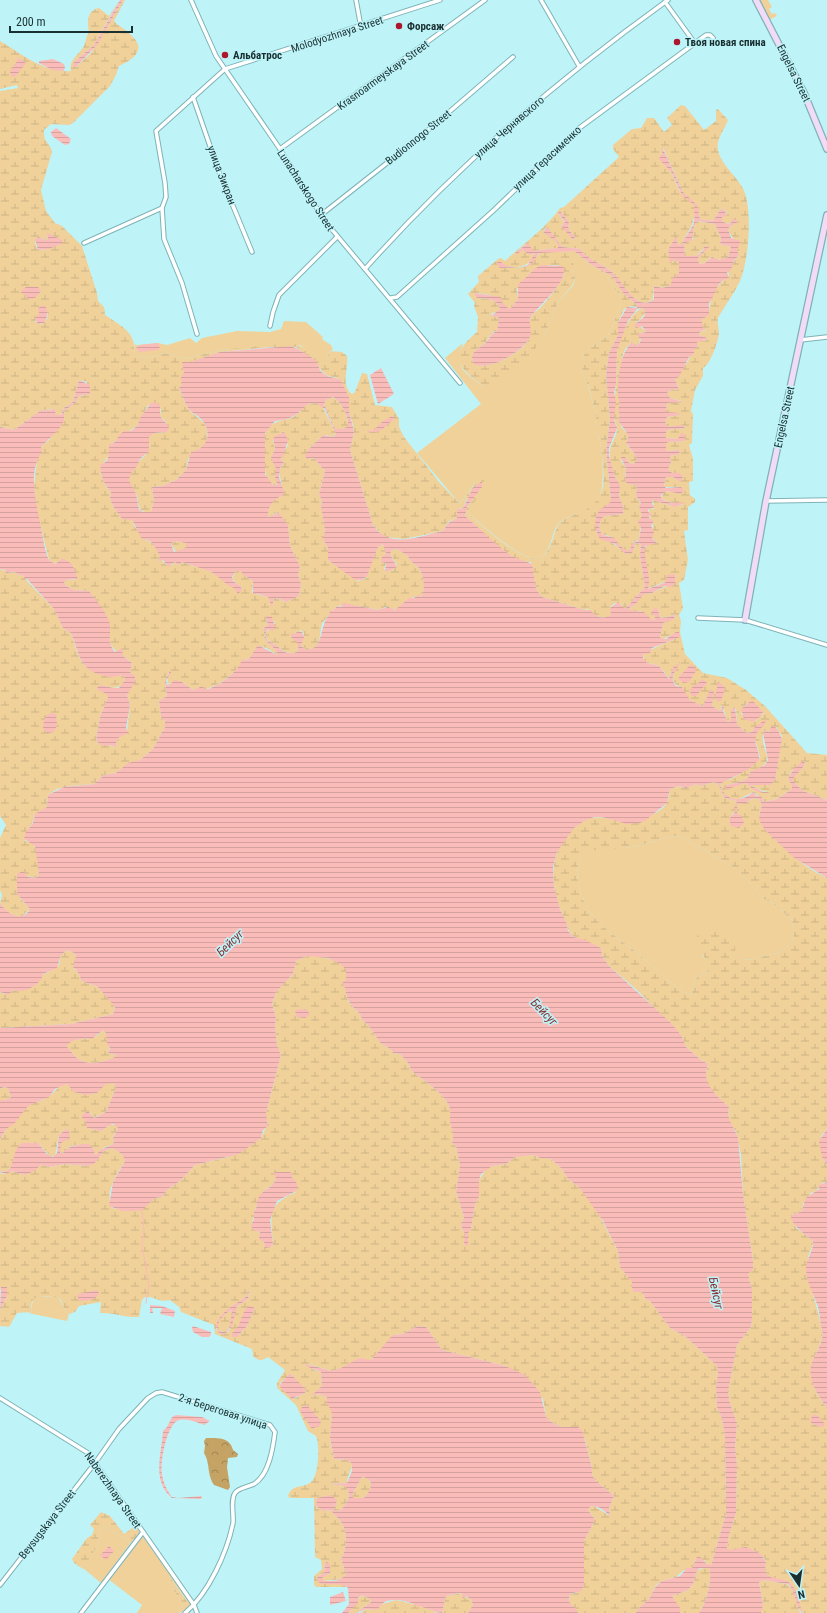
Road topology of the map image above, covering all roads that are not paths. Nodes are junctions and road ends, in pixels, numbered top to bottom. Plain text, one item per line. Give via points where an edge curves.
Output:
1 (191, 0) edge
2 (356, 0) edge
3 (440, 0) edge
4 (485, 0) edge
5 (541, 0) edge
6 (756, 0) edge
7 (666, 1) edge
8 (361, 27) junction
9 (713, 38) dead end
10 (694, 42) junction
11 (513, 57) dead end
12 (580, 66) junction
13 (225, 68) junction
14 (194, 97) junction
15 (280, 149) junction
16 (827, 149) edge
17 (162, 208) junction
18 (321, 215) junction
19 (827, 216) edge
20 (337, 237) junction
21 (84, 243) dead end
22 (252, 252) dead end
23 (365, 269) junction
24 (391, 298) junction
25 (270, 326) dead end
26 (197, 334) dead end
27 (827, 337) edge
28 (799, 340) junction
29 (460, 383) dead end
30 (827, 500) edge
31 (766, 501) junction
32 (698, 618) dead end
33 (744, 620) junction
34 (827, 645) edge
35 (0, 1398) edge
36 (95, 1462) junction
37 (143, 1532) junction
38 (0, 1585) edge
39 (194, 1605) junction
40 (81, 1613) edge
41 (185, 1613) edge
42 (197, 1613) edge

1 - 13 street, Lunacharskogo Street via 214,52
2 - 8 street
3 - 8 street, Molodyozhnaya Street
4 - 15 street, Krasnoarmeyskaya Street
5 - 12 street
6 - 16 street, Engelsa Street via 798,81
7 - 10 street
7 - 12 street, улица Чернявского
8 - 13 street, Molodyozhnaya Street
9 - 10 street, улица Герасименко via 708,34
10 - 24 street, улица Герасименко via 582,126 397,297
11 - 18 street, Budionnogo Street via 420,137
12 - 23 street, улица Чернявского via 483,149 415,214
13 - 14 street, Molodyozhnaya Street
13 - 15 street, Lunacharskogo Street
14 - 17 street, Molodyozhnaya Street via 156,131 165,183 166,197
14 - 22 street, улица Зикран via 219,172
15 - 18 street, Lunacharskogo Street
17 - 21 street
17 - 26 street, Molodyozhnaya Street via 164,239 182,283
18 - 20 street, Lunacharskogo Street
19 - 28 street, Engelsa Street
20 - 23 street, Lunacharskogo Street
20 - 25 street via 281,292 275,303
23 - 24 street, Lunacharskogo Street
24 - 29 street, Lunacharskogo Street
27 - 28 street
28 - 31 street, Engelsa Street
30 - 31 street
31 - 33 street, Engelsa Street
32 - 33 street
33 - 34 street
35 - 36 street, Naberezhnaya Street via 80,1446
36 - 37 street, Naberezhnaya Street
36 - 38 street, Beysugskaya Street
36 - 39 street, 2-я Береговая улица via 133,1412 159,1392 270,1425 274,1429 263,1475 256,1483 237,1491 234,1495 233,1523 226,1547
37 - 39 street, Naberezhnaya Street
37 - 40 street
39 - 41 street
39 - 42 street, Naberezhnaya Street

